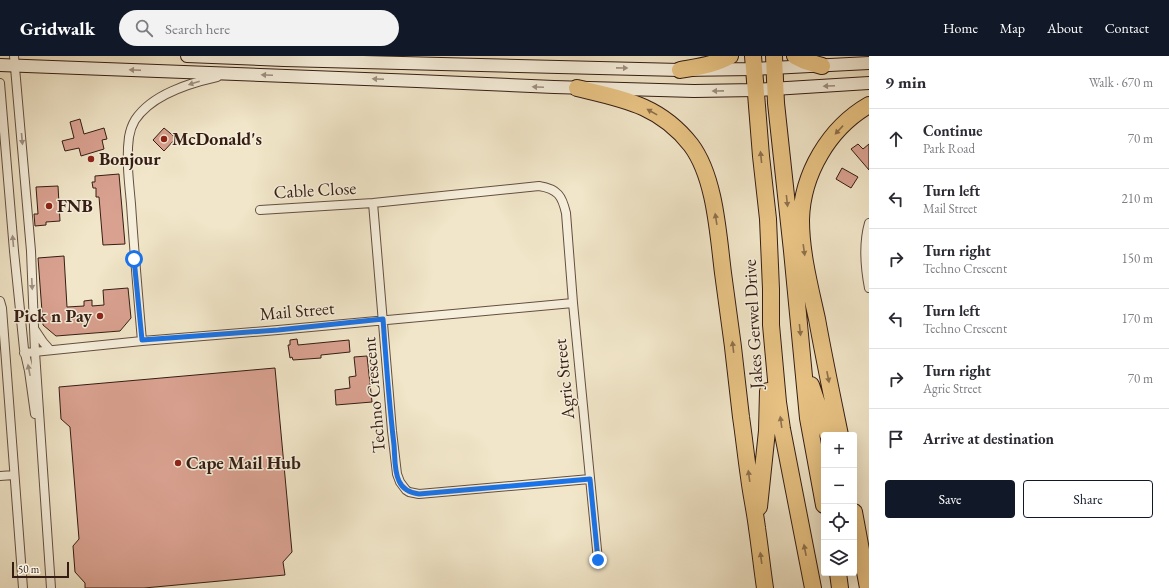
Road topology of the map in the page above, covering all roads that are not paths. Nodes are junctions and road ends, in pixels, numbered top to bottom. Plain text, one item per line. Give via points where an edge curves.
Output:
1 (187, 56) edge
2 (730, 56) edge
3 (795, 56) edge
4 (219, 57) edge
5 (278, 58) edge
6 (15, 61) edge
7 (754, 62) edge
8 (774, 62) edge
9 (869, 63) edge
10 (0, 65) edge
11 (822, 66) junction
12 (680, 70) junction
13 (232, 74) junction
14 (869, 82) edge
15 (0, 83) edge
16 (577, 88) junction
17 (775, 89) junction
18 (756, 90) junction
19 (869, 105) edge
20 (373, 203) junction
21 (260, 210) dead end
22 (869, 223) edge
23 (869, 288) edge
24 (0, 302) edge
25 (573, 303) junction
26 (383, 319) junction
27 (772, 325) junction
28 (34, 327) junction
29 (142, 340) junction
30 (50, 350) junction
31 (24, 352) junction
32 (35, 352) junction
33 (802, 357) junction
34 (827, 432) edge
35 (839, 432) edge
36 (42, 450) junction
37 (14, 475) junction
38 (0, 476) edge
39 (590, 479) junction
40 (824, 504) edge
41 (857, 528) edge
42 (757, 529) junction
43 (598, 560) dead end
44 (838, 576) edge
45 (23, 588) edge
46 (51, 588) edge
47 (765, 588) edge
48 (813, 588) edge
49 (840, 588) edge
50 (868, 588) edge

1 - 4 main road
2 - 12 highway via 711,64
3 - 11 highway
4 - 5 main road
5 -> 12 main road
6 - 10 main road
13 -> 6 main road
6 -> 28 street
7 - 8 main road
7 - 12 main road
7 - 18 highway, Jakes Gerwel Drive
8 - 11 main road
8 - 17 highway
9 - 11 main road
16 -> 13 main road
13 -> 29 street via 180,88 153,102 132,125 128,158
14 -> 17 main road
31 -> 15 street
18 -> 16 main road
42 -> 16 highway via 717,229 710,187 704,169 692,146 663,118 632,102
17 - 18 main road
17 -> 33 highway
27 -> 18 highway, Jakes Gerwel Drive via 768,219
19 -> 35 highway via 839,129 823,150 809,180 802,212 805,262
20 - 21 street, Cable Close
20 - 25 street, Agric Street via 539,186 548,188 560,195 566,213
20 - 26 street, Techno Crescent
22 - 23 street via 865,254
24 - 37 street
25 - 26 street, Mail Street
25 - 39 street, Agric Street
26 - 29 street, Mail Street
26 - 39 street, Techno Crescent via 397,474 406,490 419,494
27 - 42 highway via 768,347 767,431
48 -> 27 highway, Jakes Gerwel Drive via 782,429
28 - 30 street
28 - 32 street
29 - 30 street, Mail Street
30 - 32 street, Mail Street
31 - 32 street, Mail Street
36 -> 31 street
32 - 36 street
33 - 34 highway
33 - 40 highway via 808,418
36 - 46 street
37 - 38 street
37 - 45 street
39 - 43 street, Agric Street
41 - 50 highway
47 -> 42 highway
44 - 49 highway

